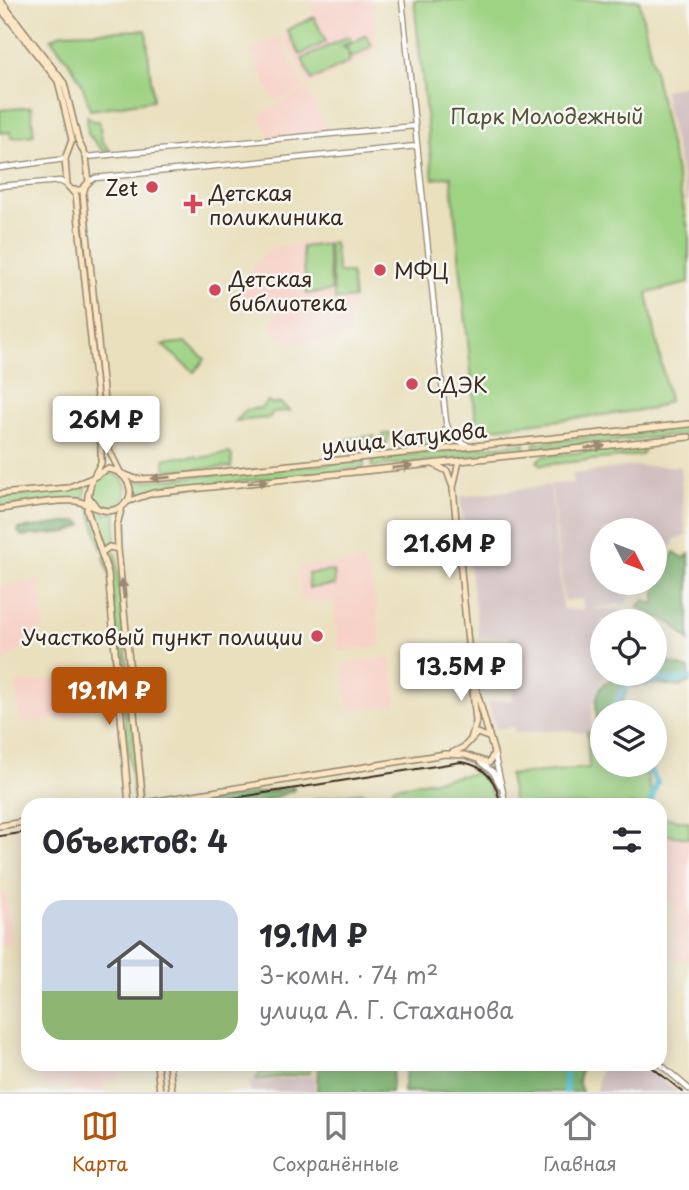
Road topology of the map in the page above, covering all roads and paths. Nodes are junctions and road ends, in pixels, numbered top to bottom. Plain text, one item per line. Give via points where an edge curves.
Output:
1 (0, 0) edge
2 (402, 0) edge
3 (0, 8) edge
4 (415, 126) junction
5 (417, 146) junction
6 (84, 154) junction
7 (67, 156) junction
8 (0, 168) edge
9 (87, 184) junction
10 (0, 186) edge
11 (69, 187) junction
12 (446, 422) junction
13 (689, 424) edge
14 (689, 437) edge
15 (527, 441) junction
16 (474, 446) junction
17 (442, 449) junction
18 (527, 453) junction
19 (372, 457) junction
20 (459, 461) junction
21 (432, 464) junction
22 (373, 470) junction
23 (121, 473) junction
24 (93, 476) junction
25 (453, 488) junction
26 (0, 494) edge
27 (88, 496) junction
28 (124, 504) junction
29 (84, 506) junction
30 (97, 508) junction
31 (0, 509) edge
32 (118, 549) junction
33 (101, 553) junction
34 (471, 671) junction
35 (133, 695) junction
36 (119, 696) junction
37 (489, 738) junction
38 (470, 739) junction
39 (494, 753) junction
40 (445, 754) junction
41 (476, 760) junction
42 (505, 794) junction
43 (130, 798) edge
44 (142, 798) edge
45 (179, 798) edge
46 (505, 798) edge
47 (21, 822) edge
48 (0, 826) edge
49 (667, 1070) edge
50 (158, 1071) edge
51 (170, 1071) edge
52 (689, 1089) edge
53 (160, 1092) edge
54 (172, 1092) edge

1 - 6 main road via 64,83
2 - 4 street
3 - 7 main road via 58,81 72,140
4 - 5 street
4 - 6 street
5 - 9 street via 95,178
5 - 12 street
6 - 7 main road
6 - 9 main road
7 - 8 street
7 - 11 main road
9 - 11 main road via 81,190
9 - 23 main road via 83,194 109,450
10 - 11 street via 60,181
11 - 24 main road via 76,195 101,436 101,463
12 - 16 street via 455,441
12 - 17 street
13 - 15 main road, улица Катукова
18 -> 14 main road, улица Катукова
15 - 16 main road, улица Катукова
15 - 18 main road via 531,448
16 - 17 main road, улица Катукова
17 - 19 main road, улица Катукова
18 - 20 main road, улица Катукова
19 - 22 main road via 368,462
19 -> 23 main road, улица Катукова via 143,479
20 - 21 main road, улица Катукова
20 - 25 main road
22 -> 21 main road, улица Катукова
21 - 25 main road via 447,471
28 -> 22 main road, улица Катукова via 153,493
23 - 24 main road via 107,469
23 - 28 main road via 130,487
24 - 26 main road via 67,488
24 - 27 main road
25 - 34 main road
27 - 29 main road
27 - 30 main road
28 - 30 main road via 110,511
28 - 32 main road via 117,525
29 - 30 main road
29 - 31 main road
29 - 33 main road
32 - 33 main road via 109,547
35 -> 32 main road
33 - 36 main road via 108,573
34 - 37 main road
34 - 38 main road via 476,722
35 - 36 main road
35 - 44 main road
36 - 43 main road
37 - 38 main road via 481,732
37 - 39 main road
38 - 40 main road via 461,749
38 - 41 main road via 467,751
39 - 41 main road via 491,762
39 - 42 street
40 - 41 main road
40 - 45 main road
41 - 42 street via 495,775
42 - 46 street
47 - 48 main road
49 - 52 street
50 - 53 main road
51 - 54 main road

